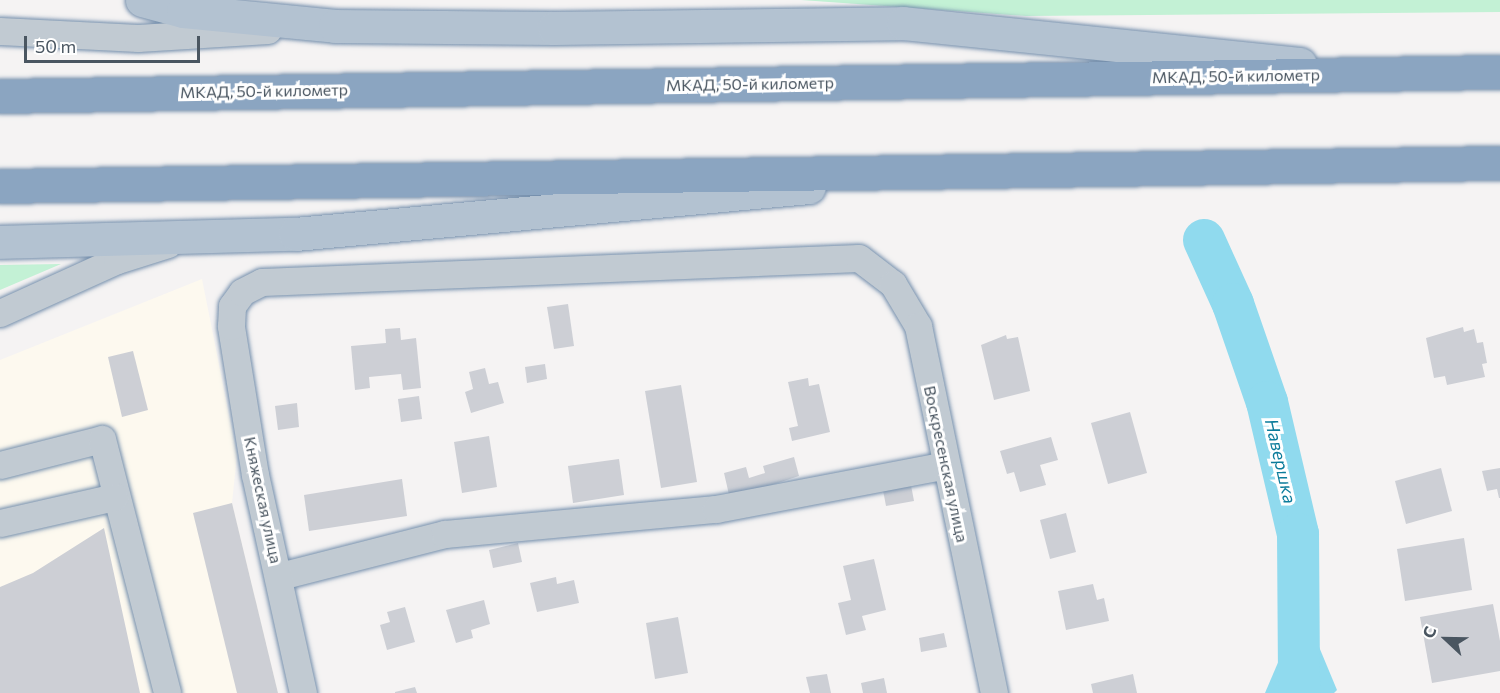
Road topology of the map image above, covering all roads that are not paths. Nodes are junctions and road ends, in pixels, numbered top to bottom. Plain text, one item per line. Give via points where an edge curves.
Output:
1 (142, 0) edge
2 (335, 27) junction
3 (0, 31) edge
4 (1500, 72) edge
5 (1390, 74) junction
6 (0, 96) edge
7 (1500, 163) edge
8 (976, 171) junction
9 (0, 186) edge
10 (182, 240) junction
11 (0, 242) edge
12 (859, 258) joint
13 (0, 313) edge
14 (0, 465) edge
15 (946, 465) junction
16 (114, 497) junction
17 (0, 523) edge
18 (280, 576) junction
19 (167, 693) edge
20 (303, 693) edge
21 (994, 693) edge

1 - 2 main road via 183,11
2 - 3 street via 138,38
2 - 5 main road via 903,23
4 - 5 highway, МКАД, 50-й километр
5 - 6 highway, МКАД, 50-й километр
7 - 8 highway
8 - 9 highway
8 - 10 main road via 436,224
10 - 11 main road
10 - 13 street via 117,260
12 - 15 street, Воскресенская улица via 893,284 918,326
12 - 18 street, Княжеская улица via 262,282 242,292 232,306 231,326 246,472
14 - 16 street via 102,440
15 - 18 street via 716,509 445,534
15 - 21 street, Воскресенская улица
16 - 17 street
16 - 19 street
18 - 20 street, Княжеская улица

